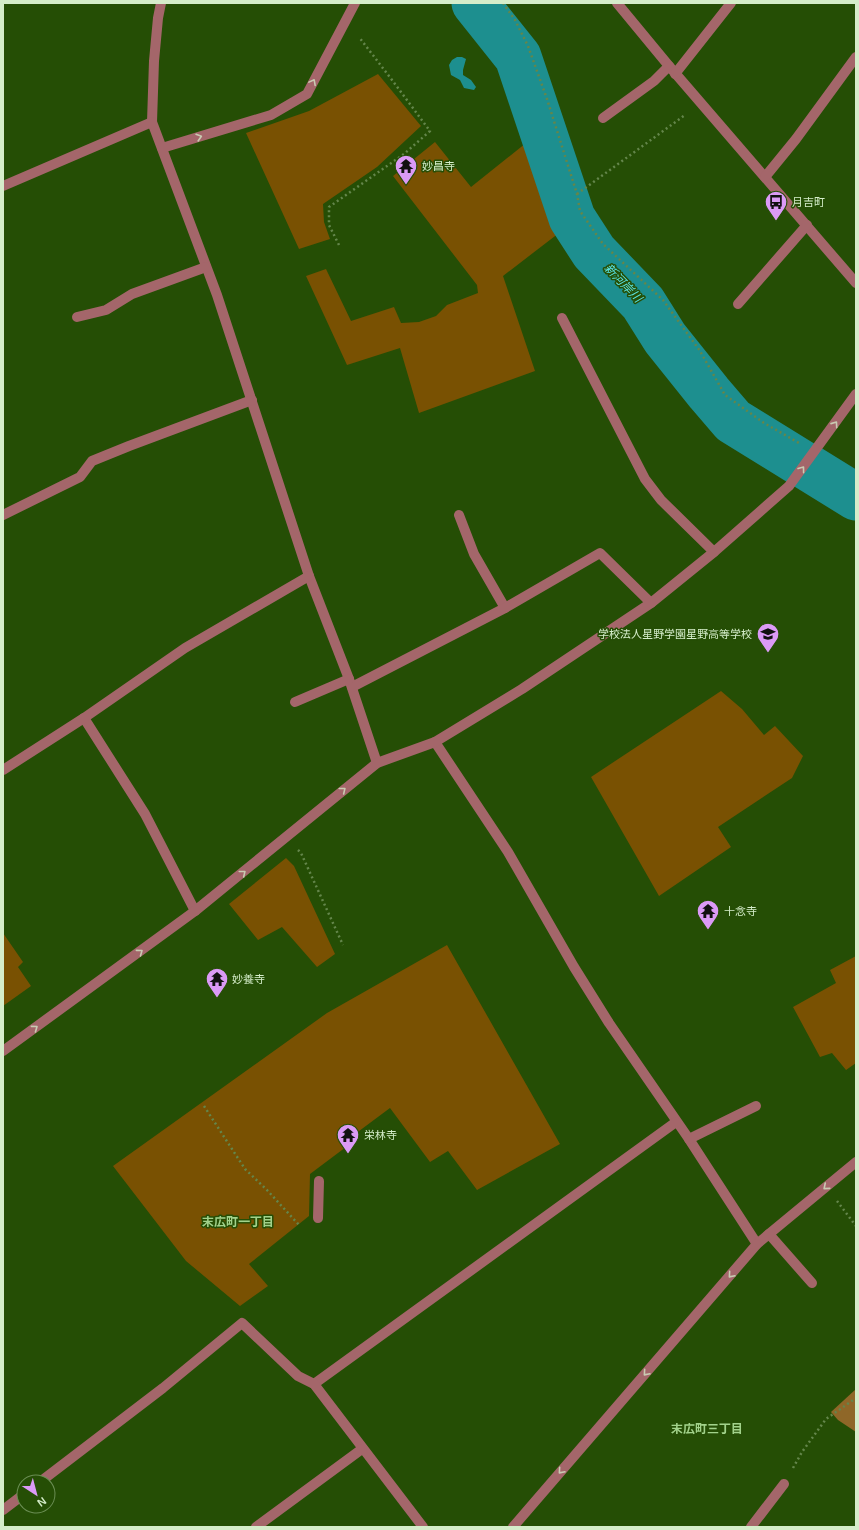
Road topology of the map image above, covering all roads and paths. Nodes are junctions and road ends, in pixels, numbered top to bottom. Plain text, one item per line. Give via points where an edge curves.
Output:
1 (161, 3) edge
2 (355, 3) edge
3 (503, 3) edge
4 (617, 3) edge
5 (731, 3) edge
6 (357, 35) dead end
7 (856, 57) edge
8 (672, 70) junction
9 (685, 115) dead end
10 (603, 118) dead end
11 (152, 122) junction
12 (162, 148) junction
13 (765, 177) junction
14 (3, 186) edge
15 (577, 194) junction
16 (807, 225) junction
17 (339, 245) dead end
18 (206, 267) junction
19 (856, 283) edge
20 (738, 304) dead end
21 (77, 318) dead end
22 (562, 318) dead end
23 (856, 394) edge
24 (252, 400) junction
25 (814, 453) junction
26 (3, 515) edge
27 (459, 515) dead end
28 (714, 552) junction
29 (309, 576) junction
30 (650, 603) junction
31 (505, 608) junction
32 (350, 683) junction
33 (295, 702) dead end
34 (84, 718) junction
35 (435, 742) junction
36 (377, 763) junction
37 (3, 770) edge
38 (286, 837) junction
39 (195, 911) junction
40 (343, 945) dead end
41 (3, 1051) edge
42 (204, 1106) dead end
43 (756, 1106) dead end
44 (676, 1122) junction
45 (689, 1139) junction
46 (856, 1162) edge
47 (319, 1181) dead end
48 (827, 1187) junction
49 (318, 1218) dead end
50 (856, 1226) edge
51 (302, 1230) dead end
52 (769, 1234) junction
53 (757, 1244) junction
54 (812, 1283) dead end
55 (314, 1384) junction
56 (856, 1398) edge
57 (362, 1448) junction
58 (50, 1474) edge
59 (784, 1484) joint
60 (16, 1500) edge
61 (3, 1510) edge
62 (256, 1527) edge
63 (423, 1527) edge
64 (514, 1527) edge
65 (751, 1527) edge

1 - 11 street via 154,61
12 -> 2 street via 272,115 307,94
3 - 15 path via 528,46
4 - 8 street
5 - 8 street
6 - 17 path via 430,132 404,154 329,207 329,225
7 - 13 street
8 - 10 street
8 - 13 street
9 - 15 path
11 - 12 street
11 - 14 street
12 - 18 street
13 - 16 street
15 - 25 path via 580,211 603,244 663,300 700,351 725,395 764,423
16 - 19 street
16 - 20 street
18 - 21 street via 132,294 106,310
18 - 24 street
22 - 28 street via 645,479 660,500
25 -> 23 street
24 - 26 street via 92,461 80,477
24 - 29 street
28 -> 25 street via 789,486
27 - 31 street via 474,554
28 - 30 street
29 - 32 street
29 - 34 street via 185,648
30 - 31 street via 600,553
30 - 35 street via 522,689
31 - 32 street
32 - 33 street
32 - 36 street
34 - 37 street
34 - 39 street via 145,814
35 - 36 street
35 - 44 street via 508,852 609,1023
38 -> 36 street
39 -> 38 street
38 - 40 path via 301,853
41 -> 39 street
42 - 51 path via 245,1168
43 - 45 street
44 - 45 street
44 - 55 street
45 - 53 street
46 - 48 street
47 - 49 street
48 - 50 path
48 -> 52 street
52 - 53 street
52 - 54 street
53 -> 64 street
55 - 57 street
55 - 58 street via 298,1376 242,1323 163,1388
56 - 59 path via 826,1419 802,1452
57 - 62 street
57 - 63 street
59 - 65 street
60 - 61 street

